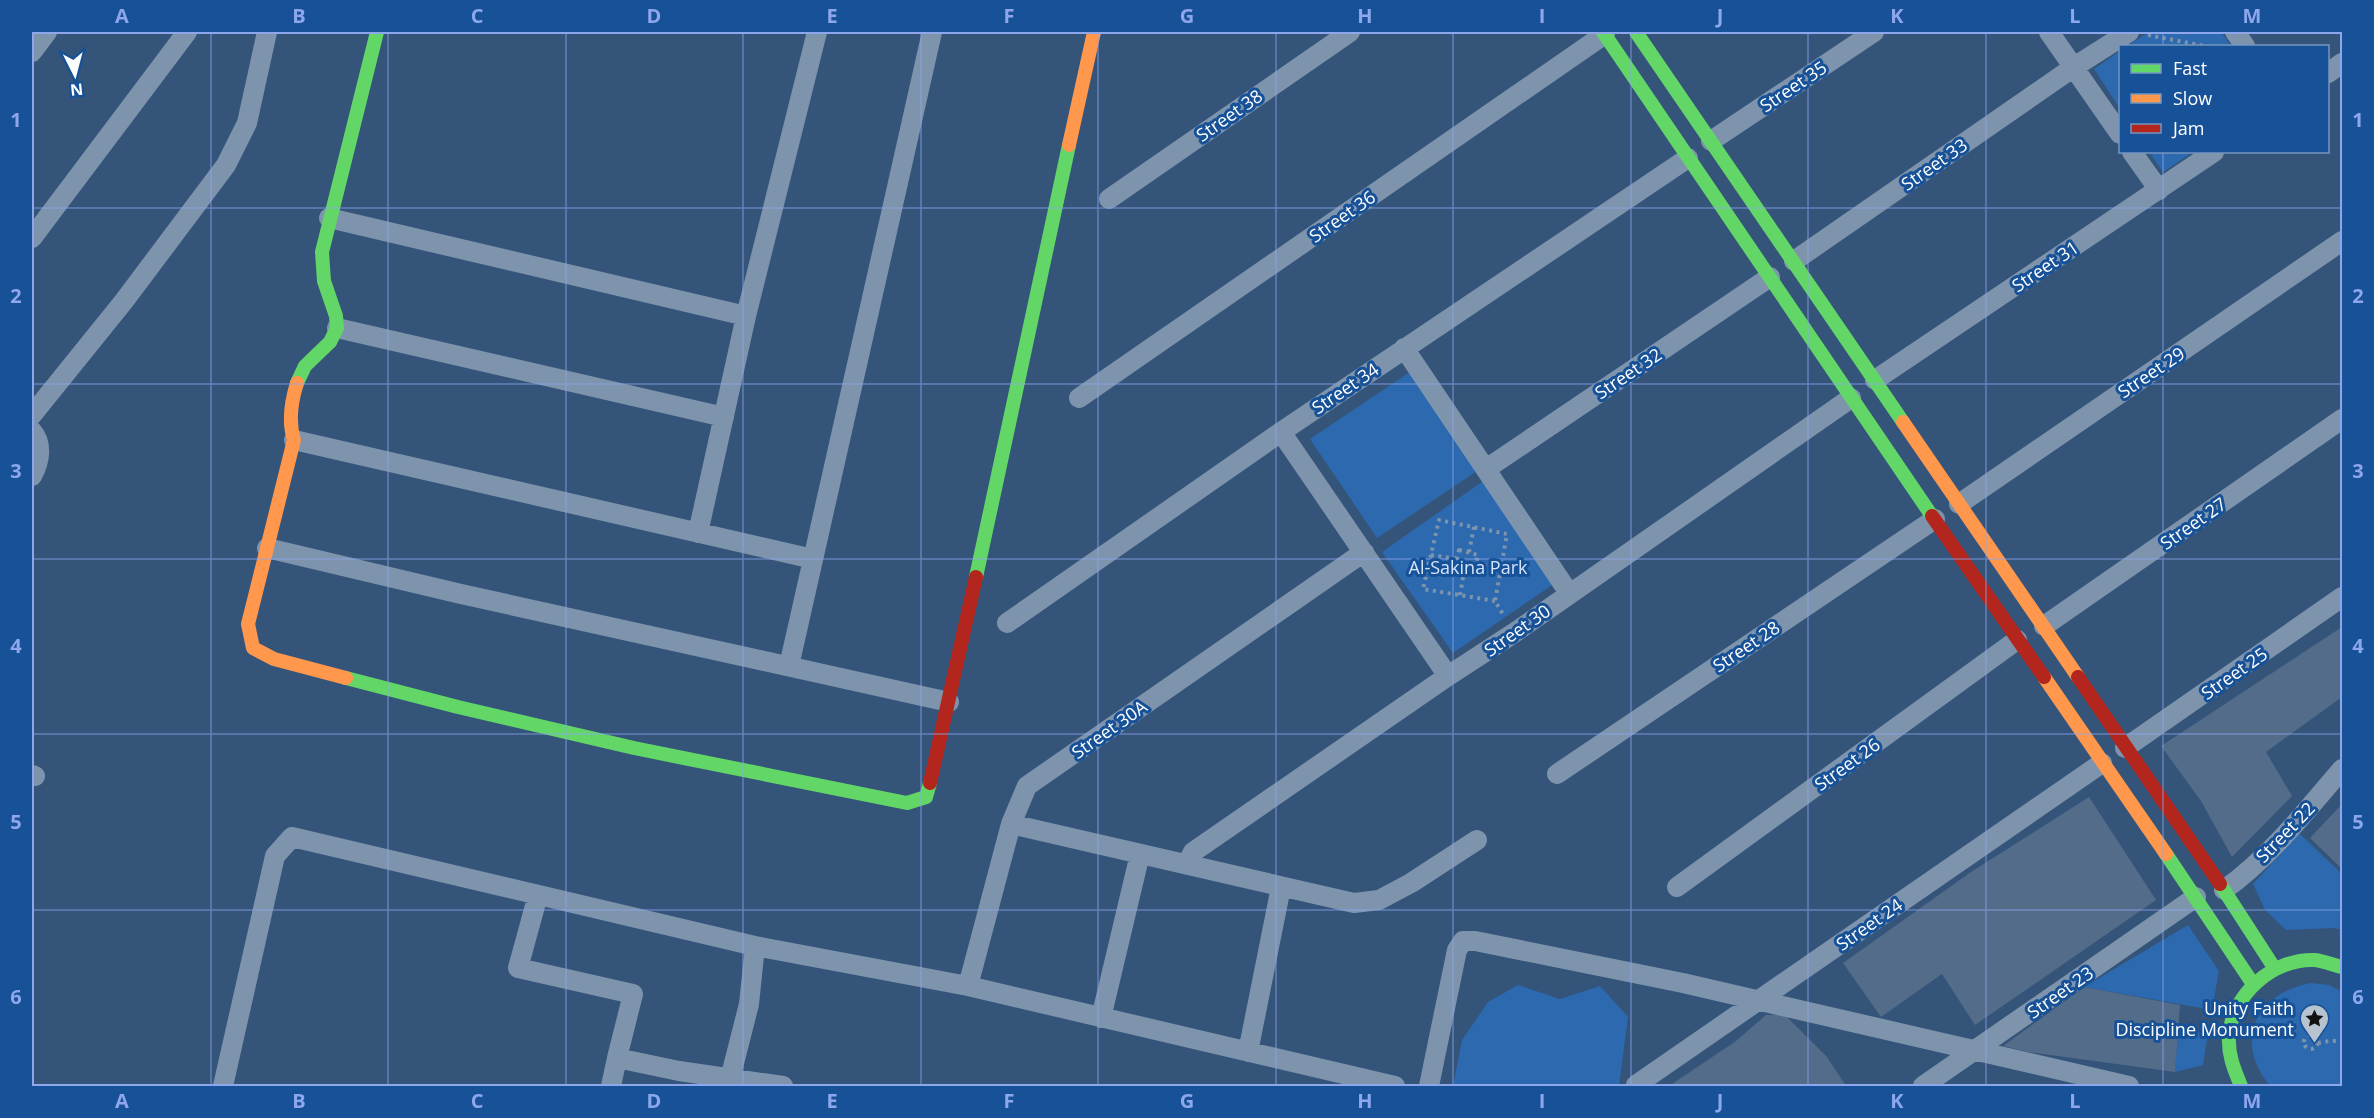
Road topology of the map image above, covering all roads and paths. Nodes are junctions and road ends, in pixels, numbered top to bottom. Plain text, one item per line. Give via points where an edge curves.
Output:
1 (47, 32) edge
2 (187, 32) edge
3 (267, 32) edge
4 (377, 32) edge
5 (817, 32) edge
6 (932, 32) edge
7 (1094, 32) edge
8 (1350, 32) edge
9 (1636, 32) edge
10 (1874, 32) edge
11 (2049, 32) edge
12 (2235, 32) edge
13 (1604, 33) edge
14 (2136, 33) edge
15 (2194, 45) edge
16 (2244, 45) edge
17 (32, 52) edge
18 (2343, 63) edge
19 (2074, 67) junction
20 (2329, 73) edge
21 (2119, 131) edge
22 (1711, 141) junction
23 (2134, 153) edge
24 (2213, 153) edge
25 (1688, 158) junction
26 (2159, 190) junction
27 (1109, 199) dead end
28 (329, 218) junction
29 (32, 238) edge
30 (2343, 241) edge
31 (1794, 261) junction
32 (1770, 278) junction
33 (746, 316) junction
34 (337, 328) junction
35 (1404, 348) junction
36 (1875, 380) junction
37 (1079, 398) dead end
38 (1851, 398) junction
39 (32, 415) edge
40 (724, 417) junction
41 (1901, 418) junction
42 (2343, 419) edge
43 (32, 431) edge
44 (1281, 432) junction
45 (1876, 434) junction
46 (294, 440) junction
47 (1486, 469) junction
48 (32, 476) edge
49 (1959, 504) junction
50 (1935, 519) junction
51 (1474, 527) junction
52 (698, 533) junction
53 (267, 548) junction
54 (1364, 552) junction
55 (1469, 552) junction
56 (1431, 555) junction
57 (813, 559) junction
58 (1457, 559) junction
59 (1476, 564) junction
60 (1501, 568) junction
61 (1464, 572) junction
62 (1569, 593) junction
63 (1460, 595) junction
64 (2343, 597) edge
65 (1007, 623) dead end
66 (2044, 626) junction
67 (2017, 640) junction
68 (789, 666) junction
69 (1448, 676) junction
70 (949, 702) junction
71 (2125, 748) junction
72 (2102, 763) junction
73 (2343, 769) edge
74 (1557, 774) dead end
75 (1011, 824) junction
76 (1477, 840) dead end
77 (1140, 854) junction
78 (1187, 864) junction
79 (1281, 887) junction
80 (1677, 887) dead end
81 (2224, 890) junction
82 (538, 895) junction
83 (2196, 897) junction
84 (755, 946) junction
85 (2343, 967) edge
86 (2275, 969) junction
87 (2253, 984) junction
88 (968, 986) junction
89 (1758, 1001) junction
90 (1101, 1018) junction
91 (2343, 1041) edge
92 (2318, 1043) dead end
93 (1978, 1050) junction
94 (1248, 1053) junction
95 (616, 1058) junction
96 (730, 1079) junction
97 (1636, 1085) dead end
98 (2234, 1085) edge
99 (223, 1086) edge
100 (611, 1086) edge
101 (783, 1086) edge
102 (1395, 1086) edge
103 (1429, 1086) edge
104 (1923, 1086) edge
105 (2129, 1086) edge

1 - 17 street
2 - 29 street
3 - 39 street via 247,123 226,165
4 - 28 street
5 - 33 street
6 - 57 street
7 - 70 street
8 - 27 street, Street 38
9 - 22 street
10 - 22 street, Street 35
11 - 19 street
12 - 16 street
13 - 25 street
13 - 37 street, Street 36
14 - 15 path
14 - 19 street, Street 33
18 - 20 street
19 - 21 street
19 - 31 street, Street 33
22 - 31 street
23 - 26 street
24 - 26 street, Street 31
25 - 32 street
25 - 35 street, Street 34
26 - 36 street, Street 31
28 - 33 street
28 - 34 street via 321,272 336,313
30 - 49 street, Street 29
31 - 36 street
32 - 38 street
32 - 47 street, Street 32
33 - 40 street
34 - 40 street
34 - 46 street via 331,341 298,376 289,430
35 - 44 street, Street 34
35 - 47 street
36 - 41 street
38 - 45 street
38 - 62 street, Street 30
40 - 52 street
41 - 45 street
41 - 49 street
42 - 66 street, Street 27
43 - 48 street via 40,455
44 - 54 street
44 - 65 street, Street 34
45 - 50 street
46 - 52 street
46 - 53 street
47 - 62 street
49 - 66 street
50 - 67 street
50 - 74 street, Street 28
51 - 55 path
51 - 56 path via 1439,520
51 - 60 path via 1507,534
52 - 57 street
53 - 68 street
53 - 70 street via 248,624 253,648 274,658 435,701 634,748 907,803 926,797
54 - 69 street
54 - 75 street, Street 30A via 1027,786
55 - 58 path via 1459,550
55 - 59 path via 1478,555
56 - 58 path
56 - 63 path via 1423,589
57 - 68 street
58 - 61 path via 1454,568
59 - 60 path
59 - 61 path via 1474,573
60 - 63 path via 1495,601
61 - 63 path
62 - 69 street, Street 30
64 - 71 street, Street 25
66 - 71 street
67 - 72 street
67 - 80 street, Street 26
68 - 70 street
69 - 78 street, Street 30 via 1193,852
71 - 81 street
72 - 83 street
72 - 89 street, Street 24
73 - 81 street, Street 22 via 2299,819
75 - 77 street
75 - 88 street, Street 30A
76 - 79 street via 1379,900 1354,903
77 - 78 street
77 - 90 street
78 - 79 street
79 - 94 street
81 - 86 street
82 - 84 street
82 - 95 street via 518,968 633,994
82 - 99 street via 292,837 275,856
83 - 87 street
83 - 93 street, Street 23
84 - 88 street
84 - 96 street via 749,1004
85 - 86 street via 2318,961 2296,962
86 - 87 street
87 - 98 street via 2237,1005 2229,1030
88 - 90 street
89 - 93 street
89 - 97 street, Street 24
89 - 103 street via 1637,973 1463,941 1457,950
90 - 94 street
91 - 92 path
93 - 104 street, Street 23
93 - 105 street
94 - 102 street
95 - 96 street
95 - 100 street
96 - 101 street

